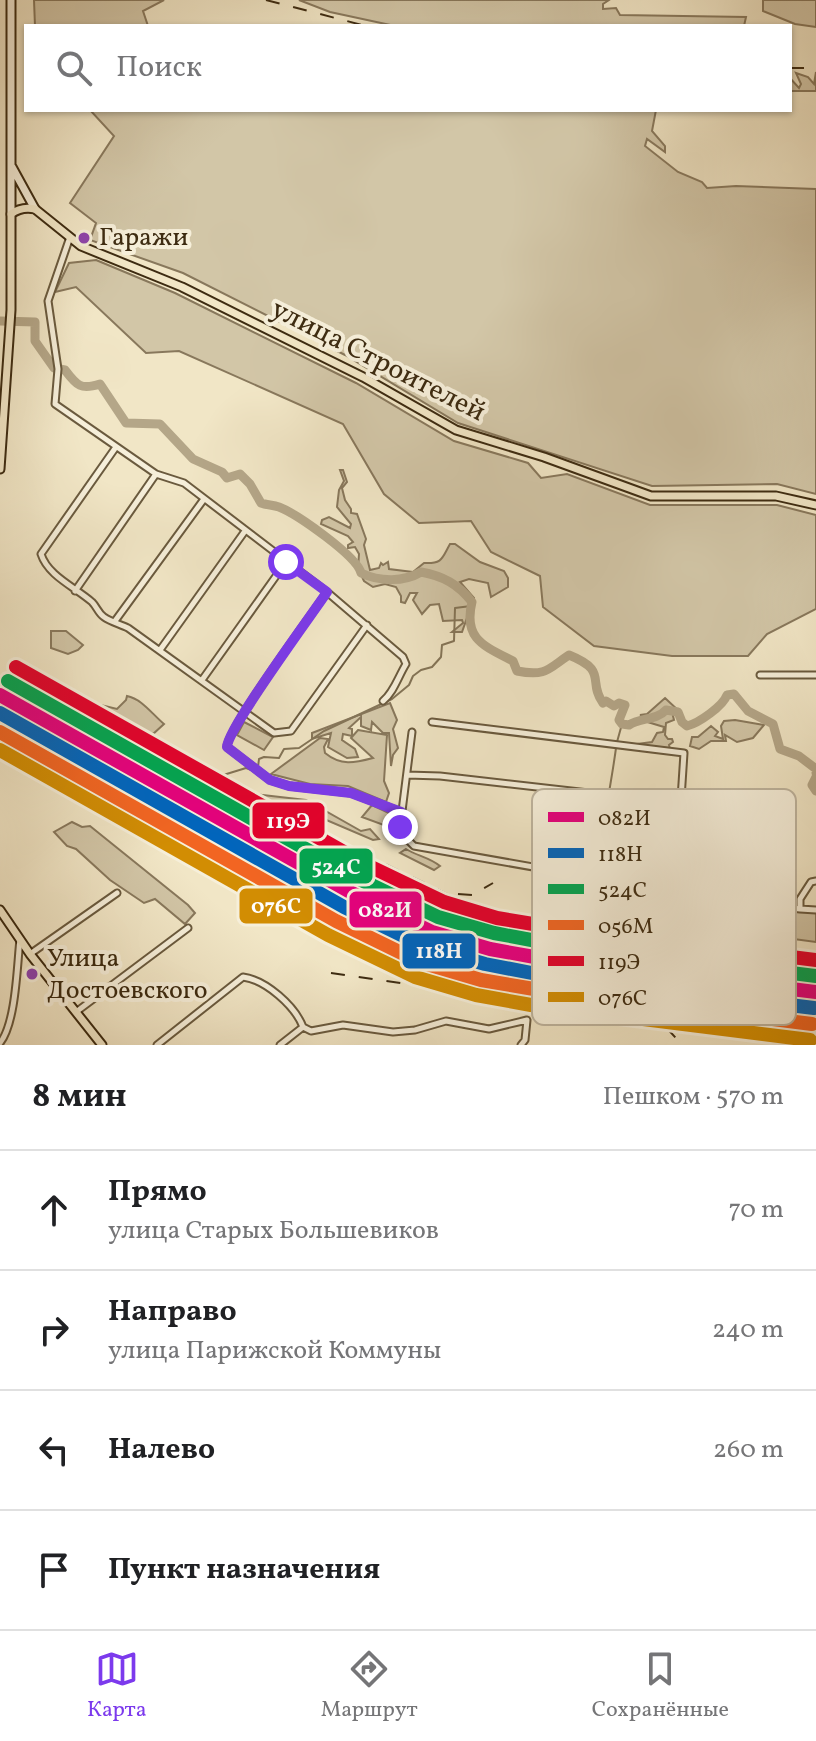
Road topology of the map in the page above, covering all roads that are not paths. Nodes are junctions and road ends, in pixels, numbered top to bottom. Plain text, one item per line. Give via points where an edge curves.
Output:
1 (11, 0) edge
2 (0, 87) edge
3 (12, 88) junction
4 (12, 167) junction
5 (35, 209) junction
6 (11, 214) junction
7 (70, 237) junction
8 (116, 447) junction
9 (0, 469) edge
10 (156, 474) junction
11 (204, 499) junction
12 (816, 505) edge
13 (245, 531) junction
14 (286, 562) junction
15 (75, 591) junction
16 (327, 592) junction
17 (115, 621) junction
18 (367, 625) junction
19 (160, 650) junction
20 (760, 675) dead end
21 (816, 675) edge
22 (202, 680) junction
23 (383, 701) dead end
24 (245, 712) junction
25 (432, 722) dead end
26 (412, 732) dead end
27 (407, 775) junction
28 (554, 789) edge
29 (682, 789) edge
30 (401, 812) junction
31 (532, 867) edge
32 (816, 881) edge
33 (117, 893) dead end
34 (796, 909) edge
35 (800, 909) junction
36 (0, 910) edge
37 (816, 910) edge
38 (188, 928) dead end
39 (20, 939) junction
40 (30, 954) junction
41 (76, 1013) junction
42 (303, 1027) junction
43 (3, 1041) edge
44 (102, 1045) edge
45 (157, 1045) edge
46 (280, 1045) edge
47 (521, 1045) edge

1 - 3 street
2 - 3 street
3 - 4 street
4 - 5 street, улица Строителей
4 - 6 street
5 - 6 main road
5 - 7 main road, улица Строителей
6 - 9 main road via 11,310
7 - 8 street via 48,301 58,369 55,404
7 - 12 main road, улица Строителей via 363,377 456,430 651,496 776,496
8 - 10 street
8 - 15 street via 41,554
10 - 11 street via 184,483
10 - 15 street
11 - 13 street
11 - 17 street
13 - 14 street
13 - 19 street
14 - 16 street
14 - 22 street
15 - 17 street
16 - 18 street
16 - 24 street
17 - 19 street
18 - 23 street via 406,662 393,692
18 - 24 street via 291,731 274,733
19 - 22 street
20 - 21 street
22 - 24 street
24 - 30 street via 227,747 267,778 289,786 351,793
25 - 29 street via 684,753
26 - 27 street
27 - 28 street
27 - 30 street
30 - 31 street via 401,831 414,846
32 - 35 street via 800,899
33 - 40 street
34 - 35 street
35 - 37 street
36 - 39 main road
38 - 41 street
39 - 40 main road
39 - 43 street
40 - 41 main road
41 - 44 main road
42 - 45 street via 275,994 243,977
42 - 46 street
42 - 47 street via 311,1031 343,1025 402,1032 446,1021 489,1029 527,1020

